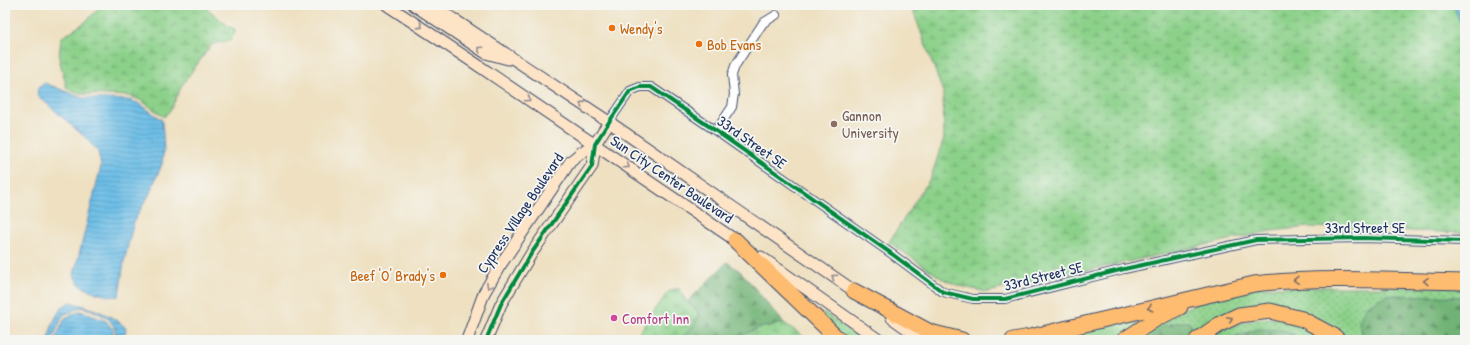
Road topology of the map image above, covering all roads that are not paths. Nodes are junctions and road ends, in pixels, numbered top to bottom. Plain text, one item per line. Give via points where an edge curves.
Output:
1 (387, 5) edge
2 (414, 5) edge
3 (432, 5) edge
4 (776, 15) dead end
5 (517, 61) junction
6 (609, 122) junction
7 (716, 131) junction
8 (594, 144) junction
9 (735, 240) junction
10 (1465, 241) edge
11 (1465, 282) edge
12 (854, 292) junction
13 (1202, 296) junction
14 (467, 340) edge
15 (486, 340) edge
16 (839, 340) edge
17 (879, 340) edge
18 (923, 340) edge
19 (962, 340) edge
20 (1013, 340) edge
21 (1124, 340) edge
22 (1197, 340) edge
23 (1338, 340) edge

1 -> 8 main road, Sun City Center Boulevard
5 -> 2 main road via 486,53
3 - 5 main road, Sun City Center Boulevard
4 - 7 street via 763,23 734,66 732,107
6 -> 5 main road, Sun City Center Boulevard
6 - 7 street, 33rd Street SE via 630,91 640,87 650,88
6 - 8 main road
12 -> 6 main road, Sun City Center Boulevard
7 - 10 street, 33rd Street SE via 943,292 973,299 1005,299 1256,240 1363,238
8 -> 9 main road, Sun City Center Boulevard
8 -> 14 main road, Cypress Village Boulevard via 570,162 499,267 484,294
8 - 15 main road via 592,166 500,304
9 - 16 highway
9 - 17 main road, Sun City Center Boulevard
11 -> 13 highway via 1287,280 1254,284
12 - 18 main road, Sun City Center Boulevard
12 - 19 highway via 930,332
13 -> 20 highway
13 - 21 highway via 1156,319
22 -> 23 highway via 1239,315 1270,311 1302,319

